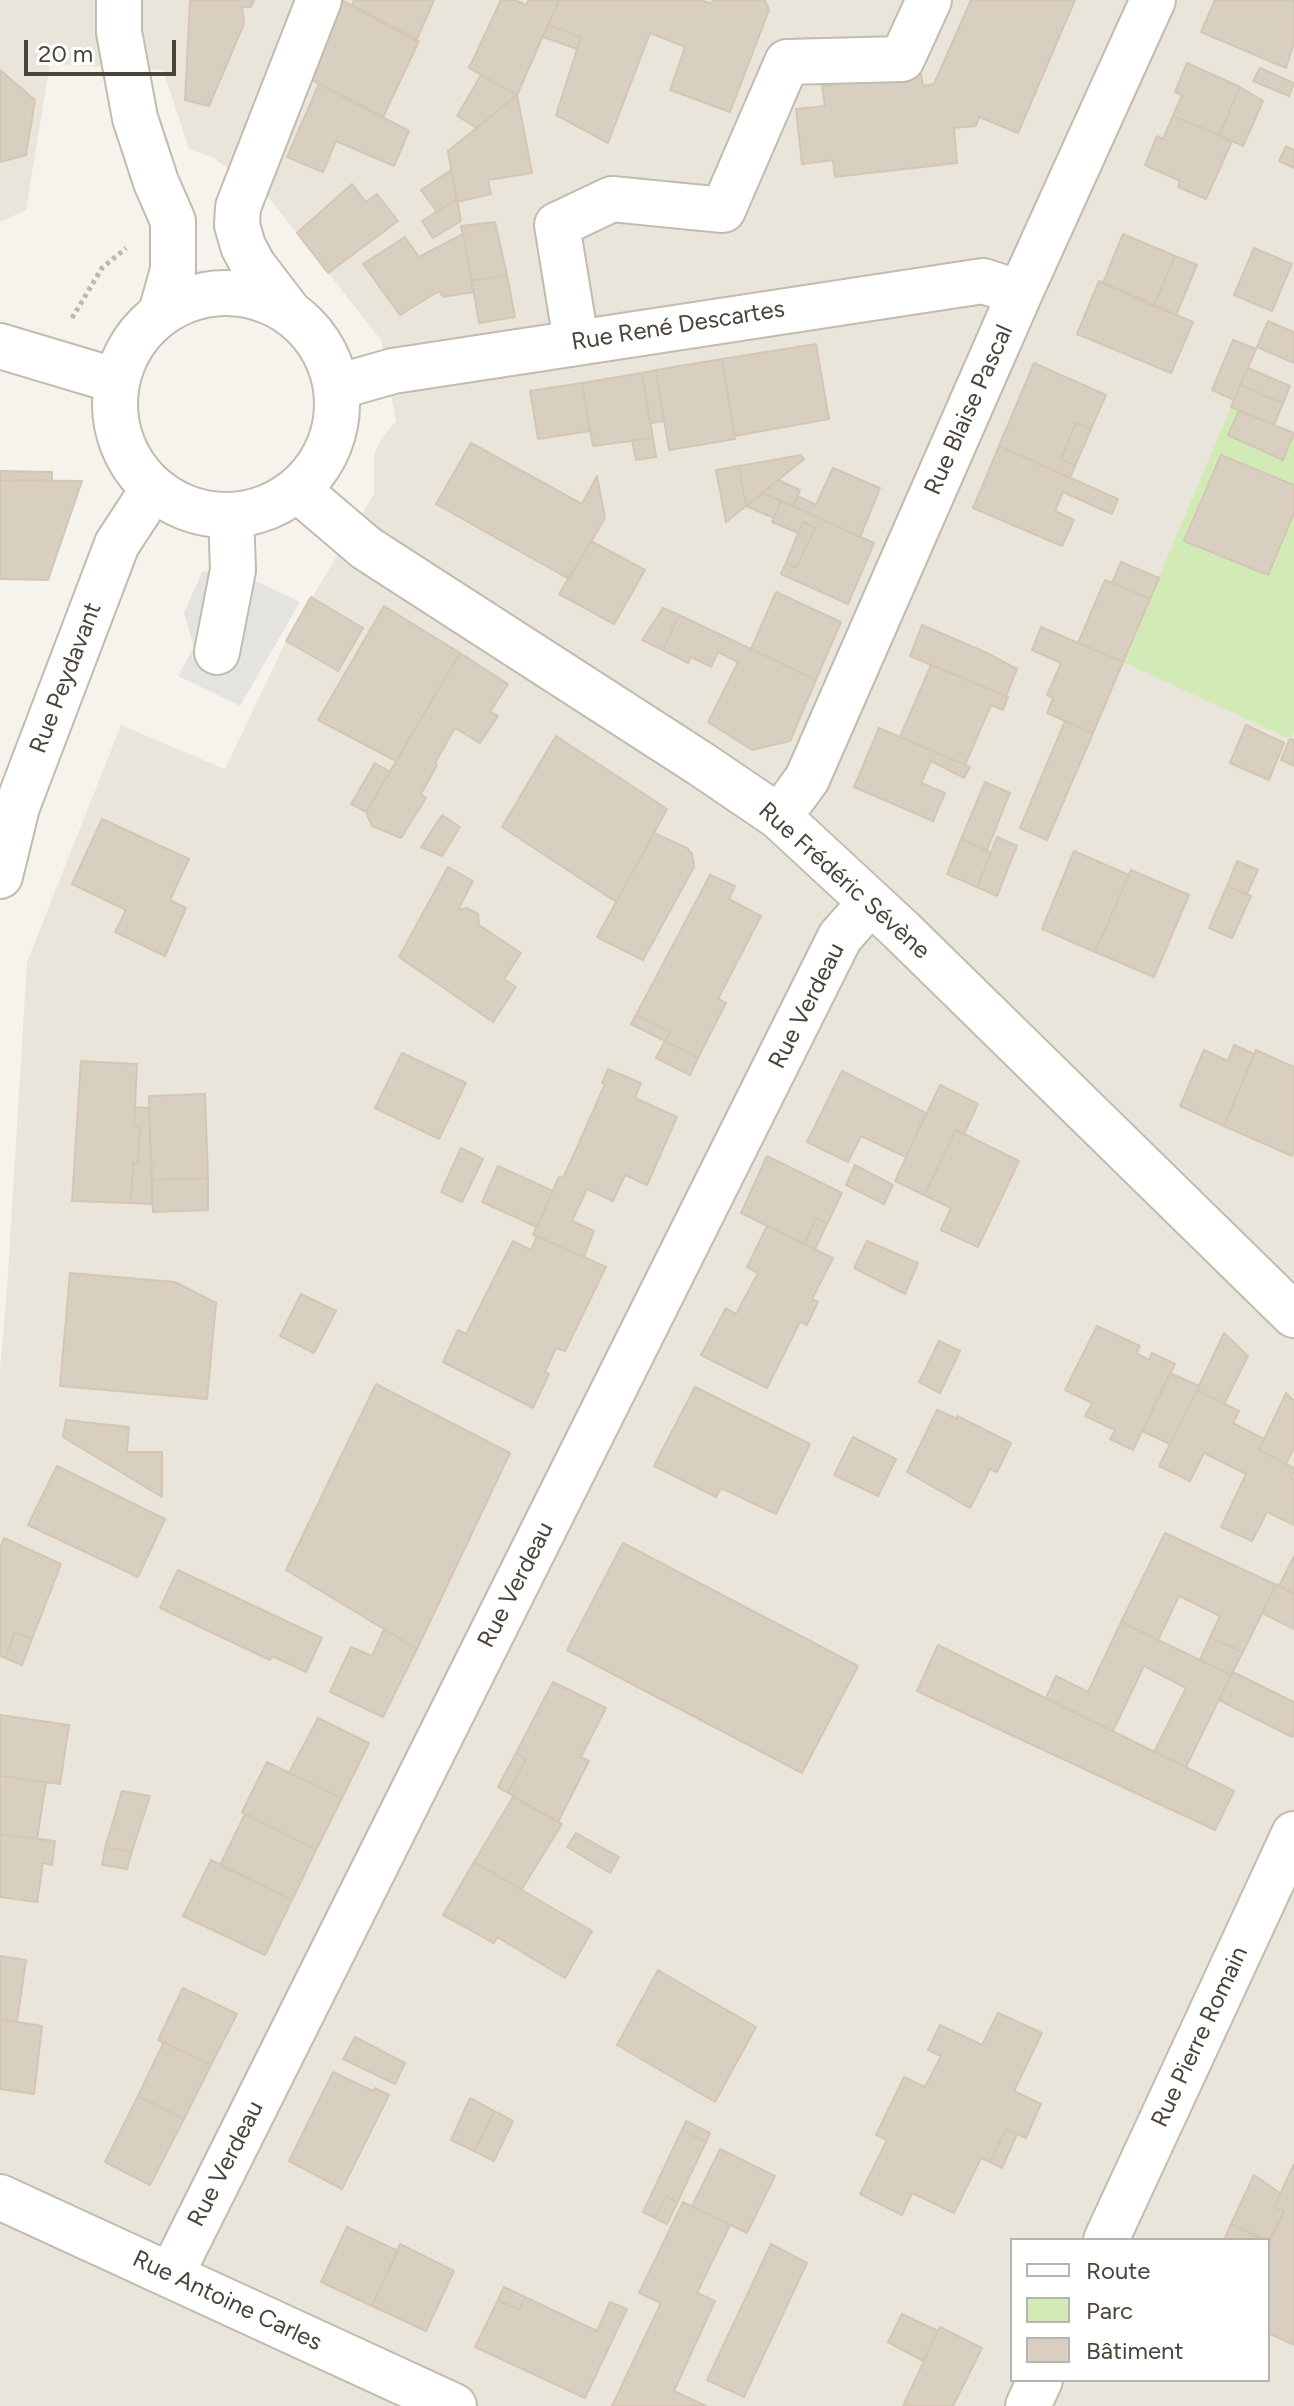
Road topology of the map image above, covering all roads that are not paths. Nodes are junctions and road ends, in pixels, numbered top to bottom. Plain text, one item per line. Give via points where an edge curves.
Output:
1 (119, 0) edge
2 (319, 0) edge
3 (929, 0) edge
4 (1153, 0) edge
5 (1020, 293) junction
6 (289, 312) junction
7 (161, 313) junction
8 (576, 341) junction
9 (0, 346) edge
10 (117, 381) junction
11 (337, 387) junction
12 (153, 489) junction
13 (298, 490) junction
14 (231, 515) junction
15 (217, 652) dead end
16 (779, 817) junction
17 (0, 876) edge
18 (871, 902) junction
19 (1294, 1315) edge
20 (1294, 1834) edge
21 (0, 2197) edge
22 (1107, 2238) edge
23 (171, 2275) junction
24 (1039, 2382) edge
25 (454, 2406) edge
26 (1028, 2406) edge

1 - 7 street via 119,32 135,118 173,221 173,270
2 - 6 street via 238,207 243,246
3 - 8 street via 902,59 787,62 723,210 612,199 557,225
4 - 5 street, Rue Blaise Pascal
5 - 8 street, Rue René Descartes via 983,281
5 - 16 street, Rue Blaise Pascal via 807,779
6 - 7 street via 259,297 225,292 192,298
6 - 11 street via 312,332
7 - 10 street via 141,331
8 - 11 street, Rue René Descartes via 393,371
9 - 10 street
10 - 12 street via 114,411 120,440
11 - 13 street via 336,426 322,461
12 - 14 street via 203,514
12 - 17 street, Rue Peydavant via 117,544 17,807
13 - 14 street via 266,509
13 - 16 street, Rue Frédéric Sévène via 366,548
14 - 15 street via 233,570
16 - 18 street, Rue Frédéric Sévène
18 - 19 street, Rue Frédéric Sévène
18 - 23 street, Rue Verdeau via 840,937
20 - 22 street, Rue Pierre Romain
21 - 23 street, Rue Antoine Carles
23 - 25 street, Rue Antoine Carles
24 - 26 street

